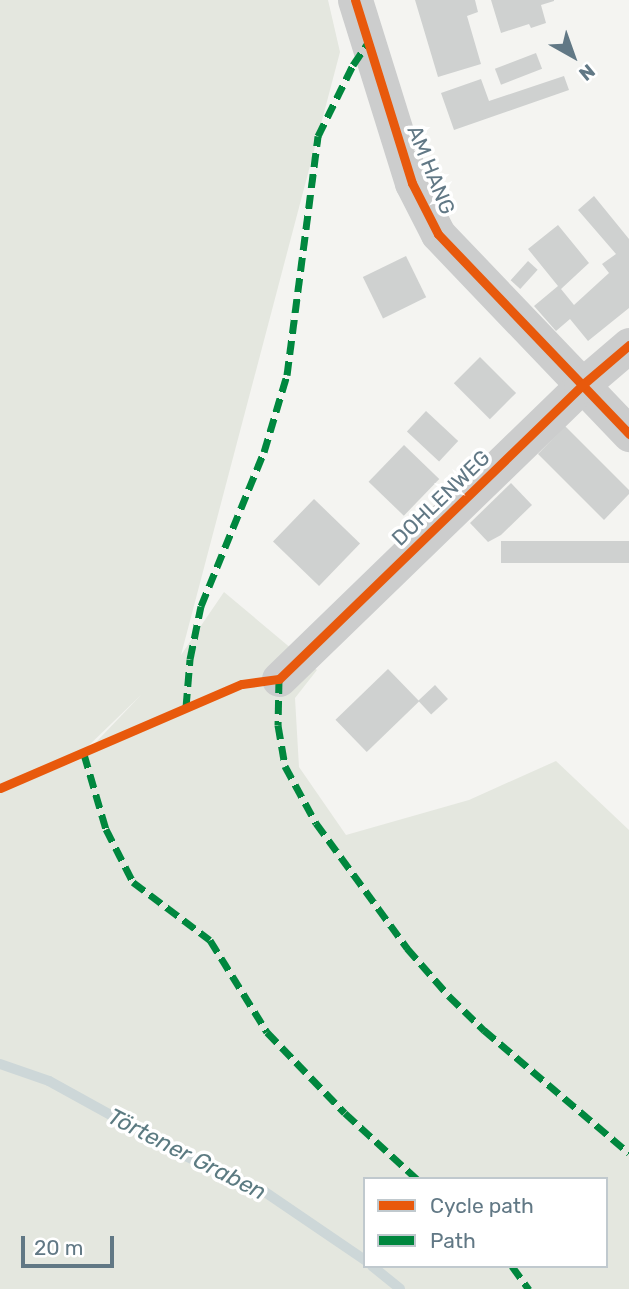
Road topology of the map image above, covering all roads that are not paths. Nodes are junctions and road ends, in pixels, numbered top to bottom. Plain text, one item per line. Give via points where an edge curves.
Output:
1 (355, 0) edge
2 (629, 345) edge
3 (580, 386) junction
4 (629, 434) edge
5 (279, 678) dead end

1 - 3 street, AM HANG via 412,183 438,234
2 - 3 street, DOHLENWEG
3 - 4 street, AM HANG
3 - 5 street, DOHLENWEG

